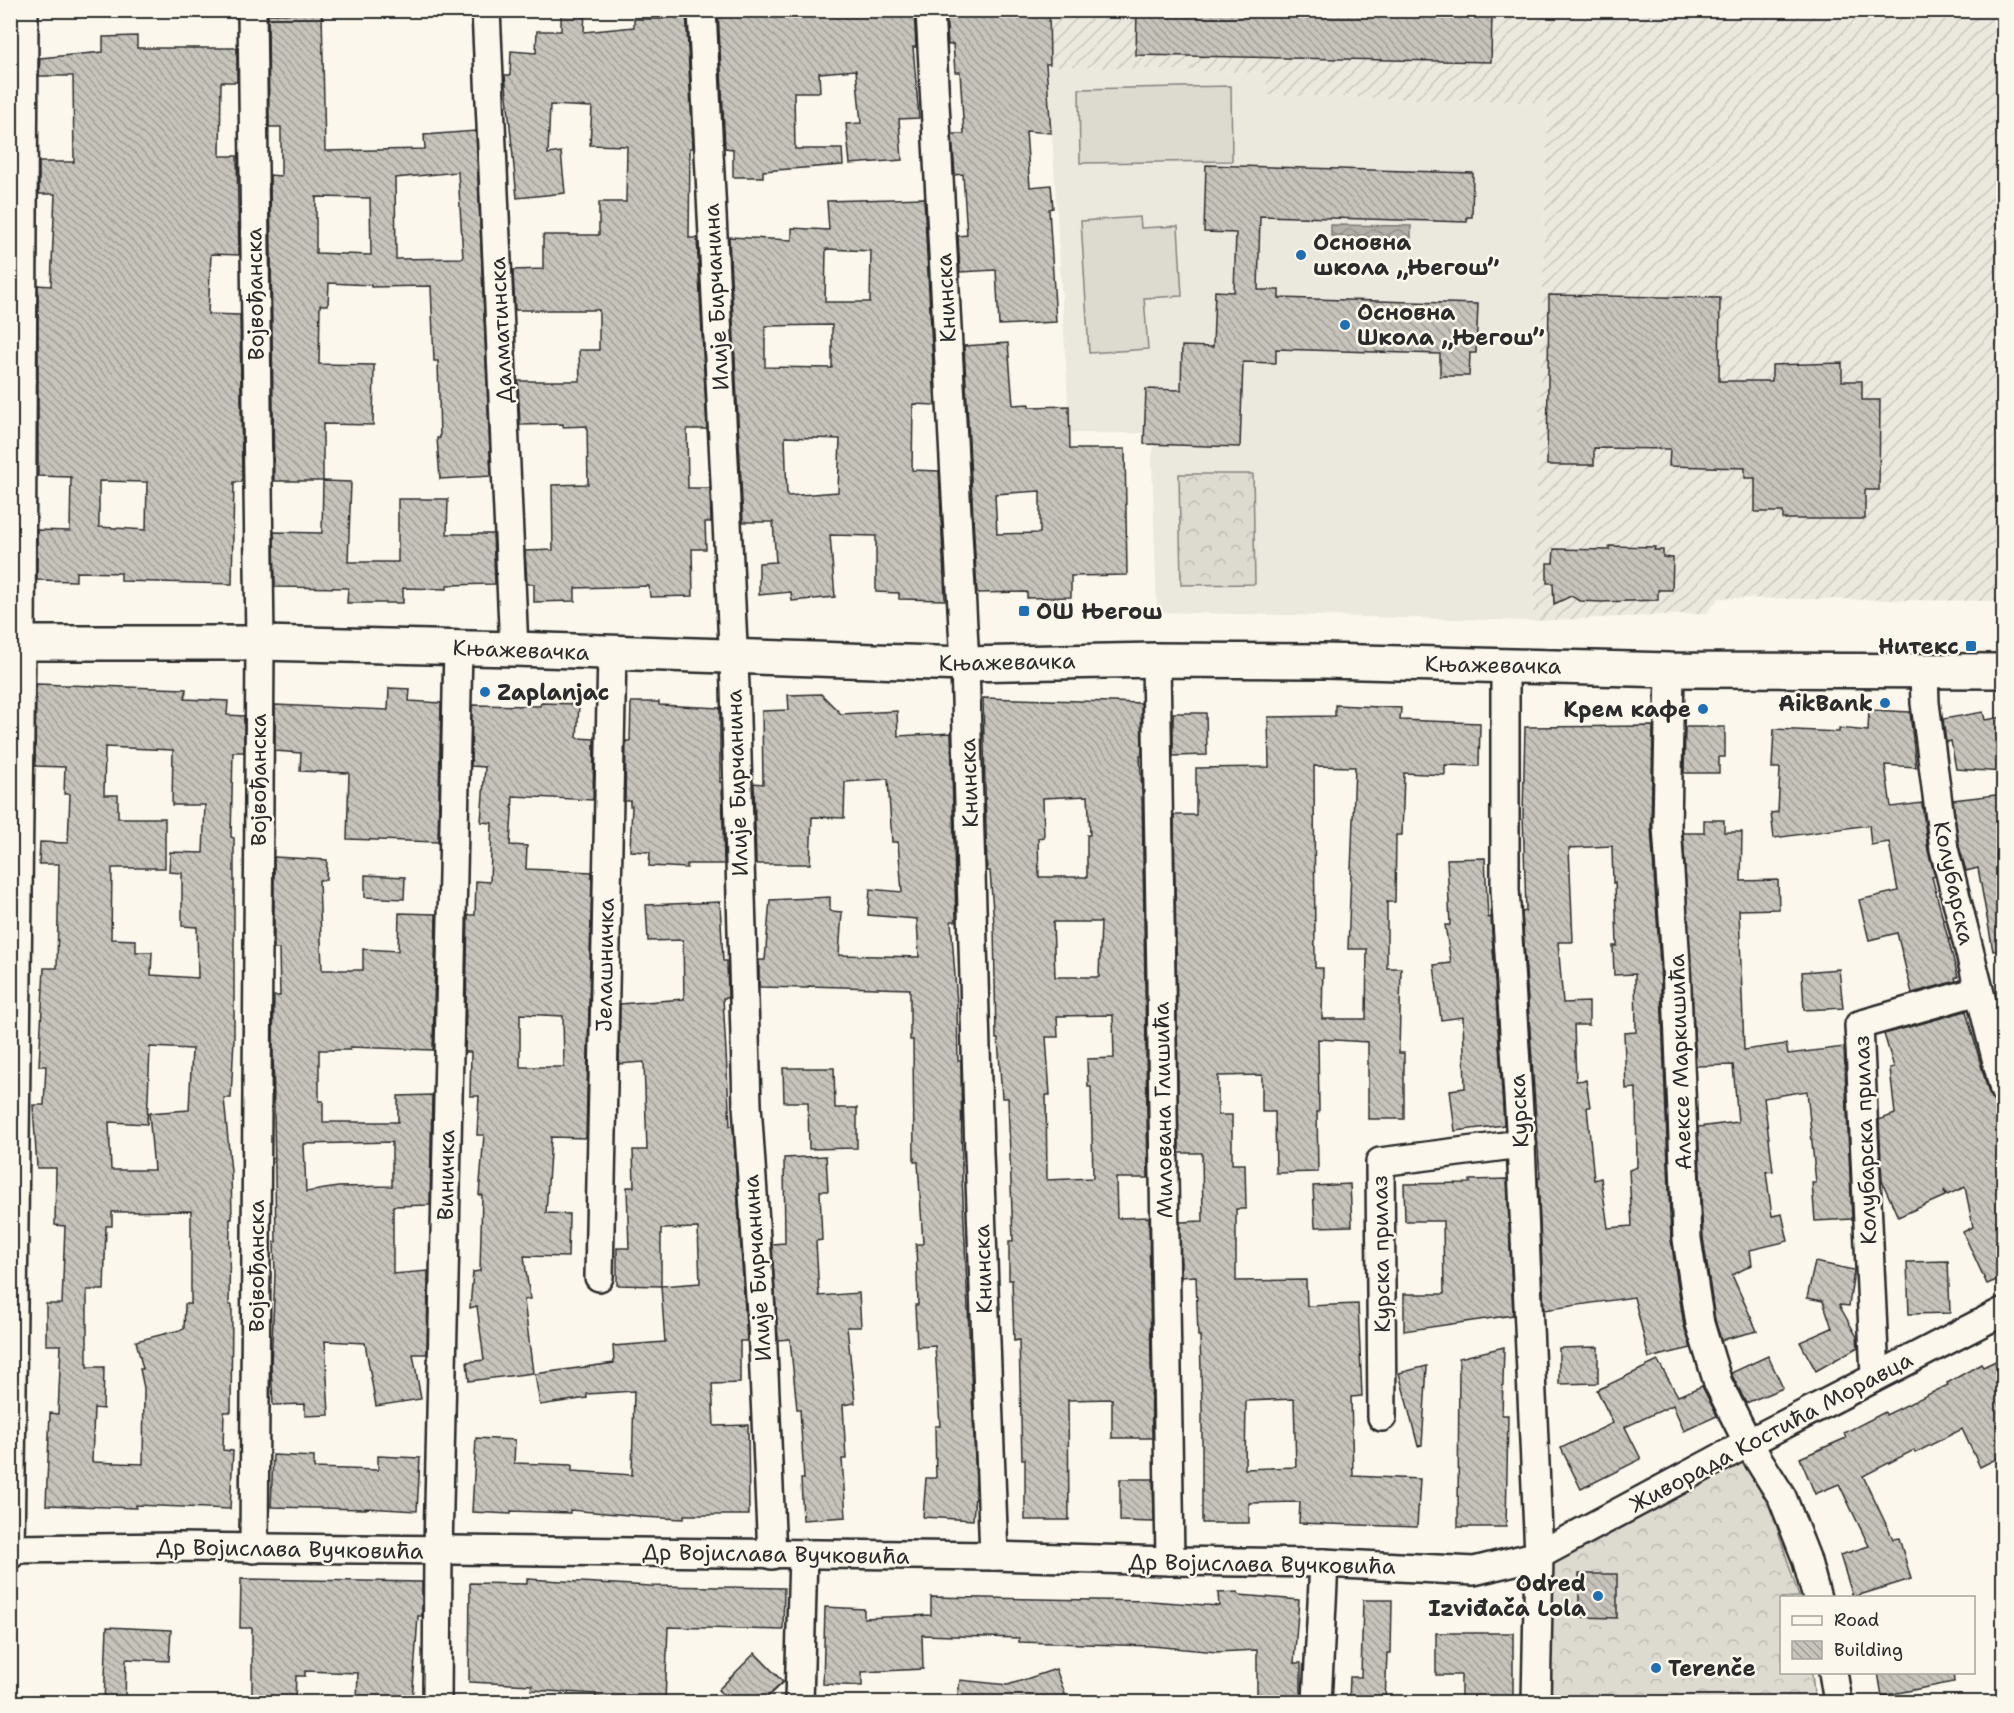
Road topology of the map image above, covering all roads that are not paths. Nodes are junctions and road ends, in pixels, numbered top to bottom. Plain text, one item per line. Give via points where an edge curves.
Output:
1 (24, 10) edge
2 (252, 10) edge
3 (486, 10) edge
4 (702, 10) edge
5 (930, 10) edge
6 (16, 643) edge
7 (260, 644) junction
8 (458, 648) junction
9 (514, 649) junction
10 (612, 653) junction
11 (733, 657) junction
12 (1156, 660) junction
13 (965, 664) junction
14 (1505, 666) junction
15 (1670, 670) junction
16 (2004, 671) edge
17 (1924, 672) junction
18 (1978, 991) junction
19 (2004, 1090) edge
20 (1521, 1144) junction
21 (599, 1277) dead end
22 (2004, 1311) edge
23 (1875, 1376) junction
24 (1382, 1417) dead end
25 (1748, 1443) junction
26 (11, 1549) edge
27 (254, 1549) junction
28 (438, 1550) junction
29 (803, 1554) junction
30 (10, 1555) edge
31 (772, 1555) junction
32 (1539, 1555) junction
33 (994, 1556) junction
34 (1170, 1561) junction
35 (1324, 1563) junction
36 (1816, 1596) edge
37 (1833, 1674) edge
38 (437, 1702) edge
39 (799, 1702) edge
40 (1317, 1702) edge
41 (1536, 1702) edge
42 (1838, 1702) edge

1 - 6 street
2 - 7 street, Војвођанска
3 - 9 street, Далматинска
4 - 11 street, Илије Бирчанина
5 - 13 street, Книнска
6 - 7 main road, Књажевачка
6 - 26 street
7 - 8 main road, Књажевачка
7 - 27 street, Војвођанска
8 - 9 main road, Књажевачка
8 - 28 street, Виничка
9 - 10 main road, Књажевачка
10 - 11 main road, Књажевачка
10 - 21 street, Јелашничка
11 - 13 main road, Књажевачка
11 - 31 street, Илије Бирчанина via 747,1105
12 - 13 main road, Књажевачка
12 - 14 main road, Књажевачка
12 - 34 street, Милована Глишића
13 - 33 street, Книнска
14 - 15 main road, Књажевачка
14 - 20 street, Курска via 1505,889
15 - 17 main road, Књажевачка
15 - 25 street, Алексе Маркишића via 1667,826 1687,1239 1700,1324 1718,1383
16 - 17 main road, Књажевачка
17 - 18 street, Колубарска via 1944,849
18 - 19 street, Колубарска
18 - 23 street, Колубарска прилаз via 1859,1025
20 - 24 street, Курска прилаз via 1380,1162
20 - 32 street, Курска
22 - 23 street, Живорада Костића Моравца
23 - 25 street, Живорада Костића Моравца
25 - 32 street, Живорада Костића Моравца
25 - 36 street, Алексе Маркишића via 1782,1497
26 - 27 street, Др Војислава Вучковића
26 - 30 street
27 - 28 street, Др Војислава Вучковића
28 - 31 street, Др Војислава Вучковића
28 - 38 street, Виничка
29 - 31 street, Др Војислава Вучковића
29 - 33 street, Др Војислава Вучковића
29 - 39 street
32 - 35 street, Др Војислава Вучковића via 1474,1571
32 - 41 street, Курска
33 - 34 street, Др Војислава Вучковића
34 - 35 street, Др Војислава Вучковића
35 - 40 street
37 - 42 street

